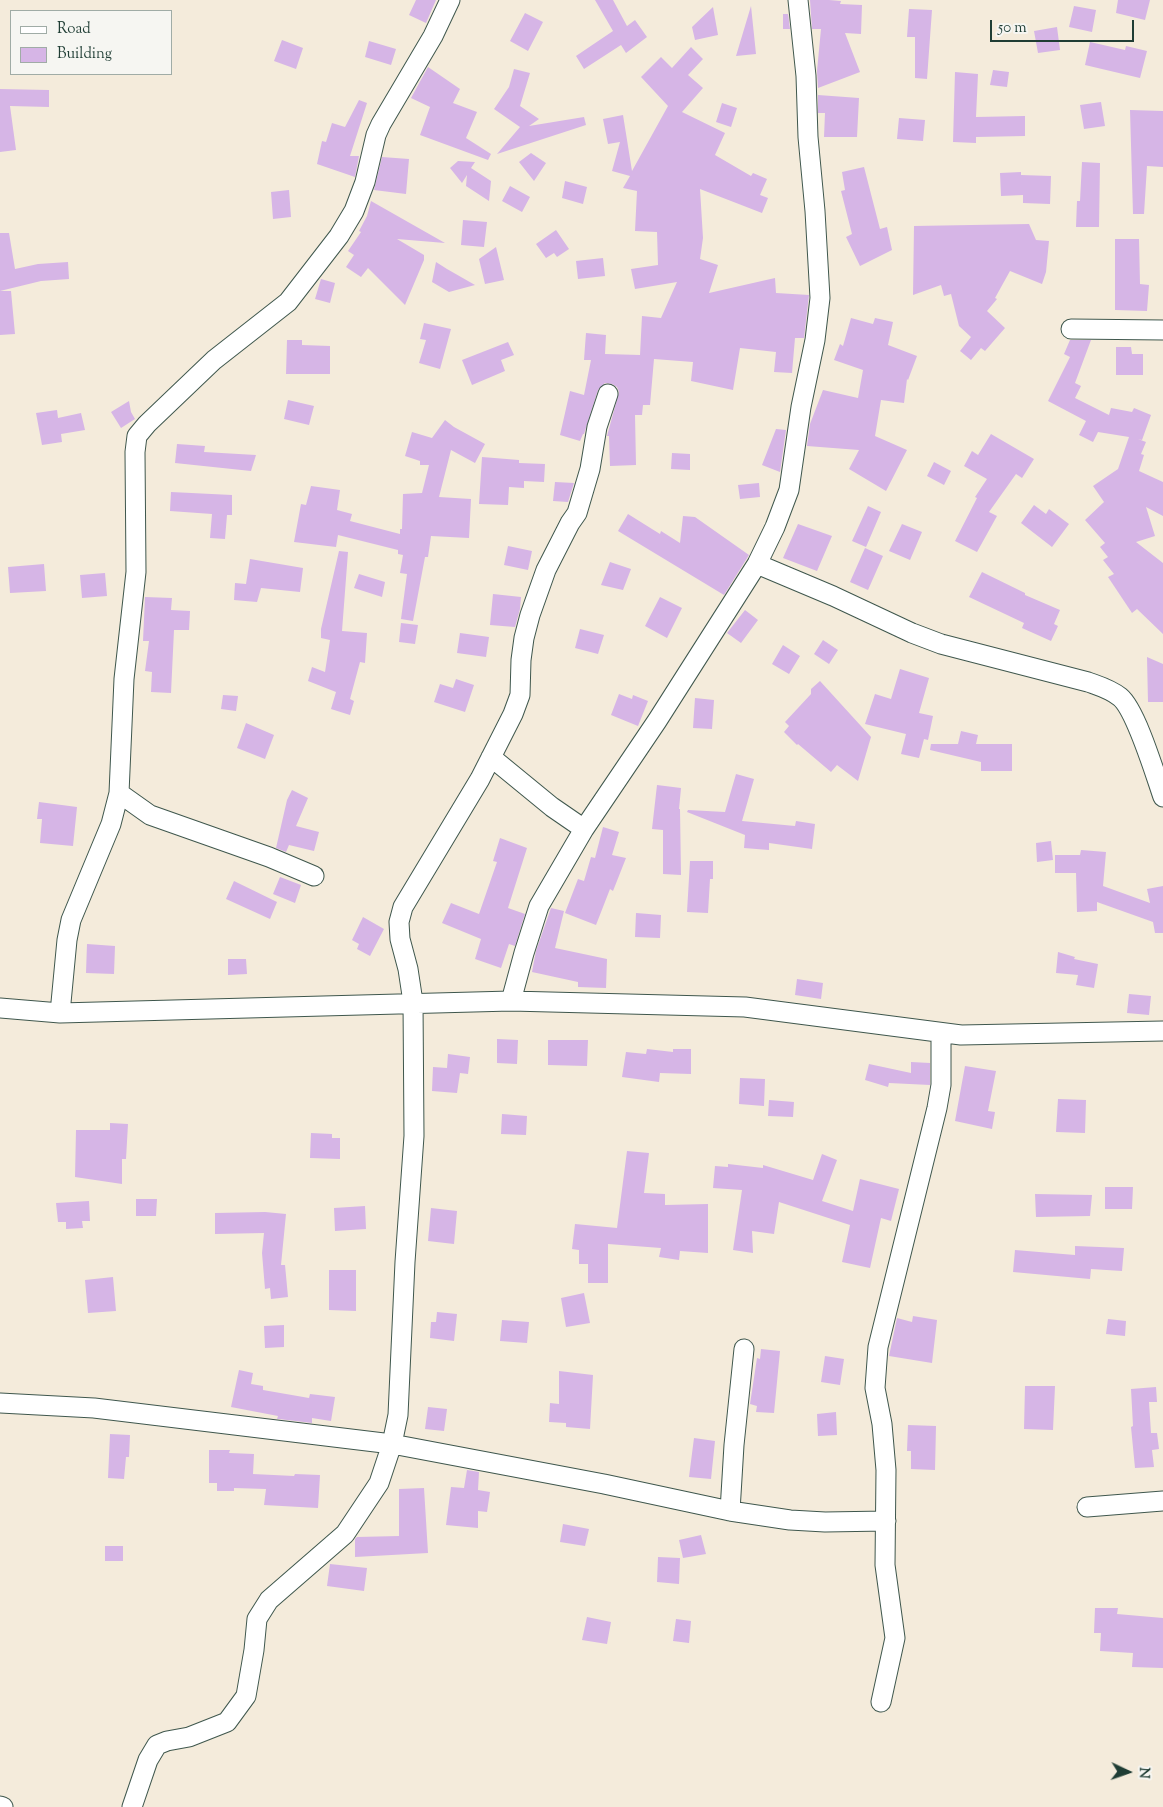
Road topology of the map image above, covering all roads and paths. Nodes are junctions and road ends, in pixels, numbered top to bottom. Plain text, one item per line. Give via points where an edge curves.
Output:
1 (450, 0) edge
2 (798, 0) edge
3 (1071, 329) dead end
4 (1163, 330) edge
5 (608, 394) dead end
6 (757, 564) junction
7 (491, 757) junction
8 (1158, 766) edge
9 (119, 793) junction
10 (1163, 797) edge
11 (584, 830) junction
12 (314, 876) dead end
13 (511, 1001) junction
14 (413, 1002) junction
15 (0, 1008) edge
16 (60, 1013) junction
17 (1163, 1031) edge
18 (941, 1034) junction
19 (744, 1349) dead end
20 (0, 1403) edge
21 (392, 1444) junction
22 (1163, 1501) edge
23 (1087, 1507) dead end
24 (730, 1511) junction
25 (886, 1521) junction
26 (881, 1702) dead end
27 (132, 1807) edge

1 - 9 street via 433,36 381,124 357,204 339,236 288,302 214,360 137,436 136,572 124,679
2 - 6 street via 820,298 789,490
3 - 4 street
5 - 7 street via 577,513 546,570 530,615 521,660 520,695
6 - 8 street via 941,644 1108,689 1121,698 1131,712
6 - 11 street
7 - 11 street
7 - 14 street via 403,907 399,922 400,939
8 - 10 street
9 - 12 street via 150,815
9 - 16 street via 111,824 71,920
11 - 13 street via 539,906
13 - 14 street
13 - 18 street via 745,1007
14 - 16 street
14 - 21 street via 414,1136 398,1415
15 - 16 street
17 - 18 street
18 - 25 street via 941,1085 937,1108 878,1347 875,1388 882,1424
19 - 24 street
20 - 21 street via 94,1408
21 - 24 street
21 - 27 street via 379,1483 345,1534 268,1600 257,1619 246,1696 227,1722 157,1745 148,1760
22 - 23 street
24 - 25 street via 790,1520
25 - 26 street via 885,1565 895,1638

